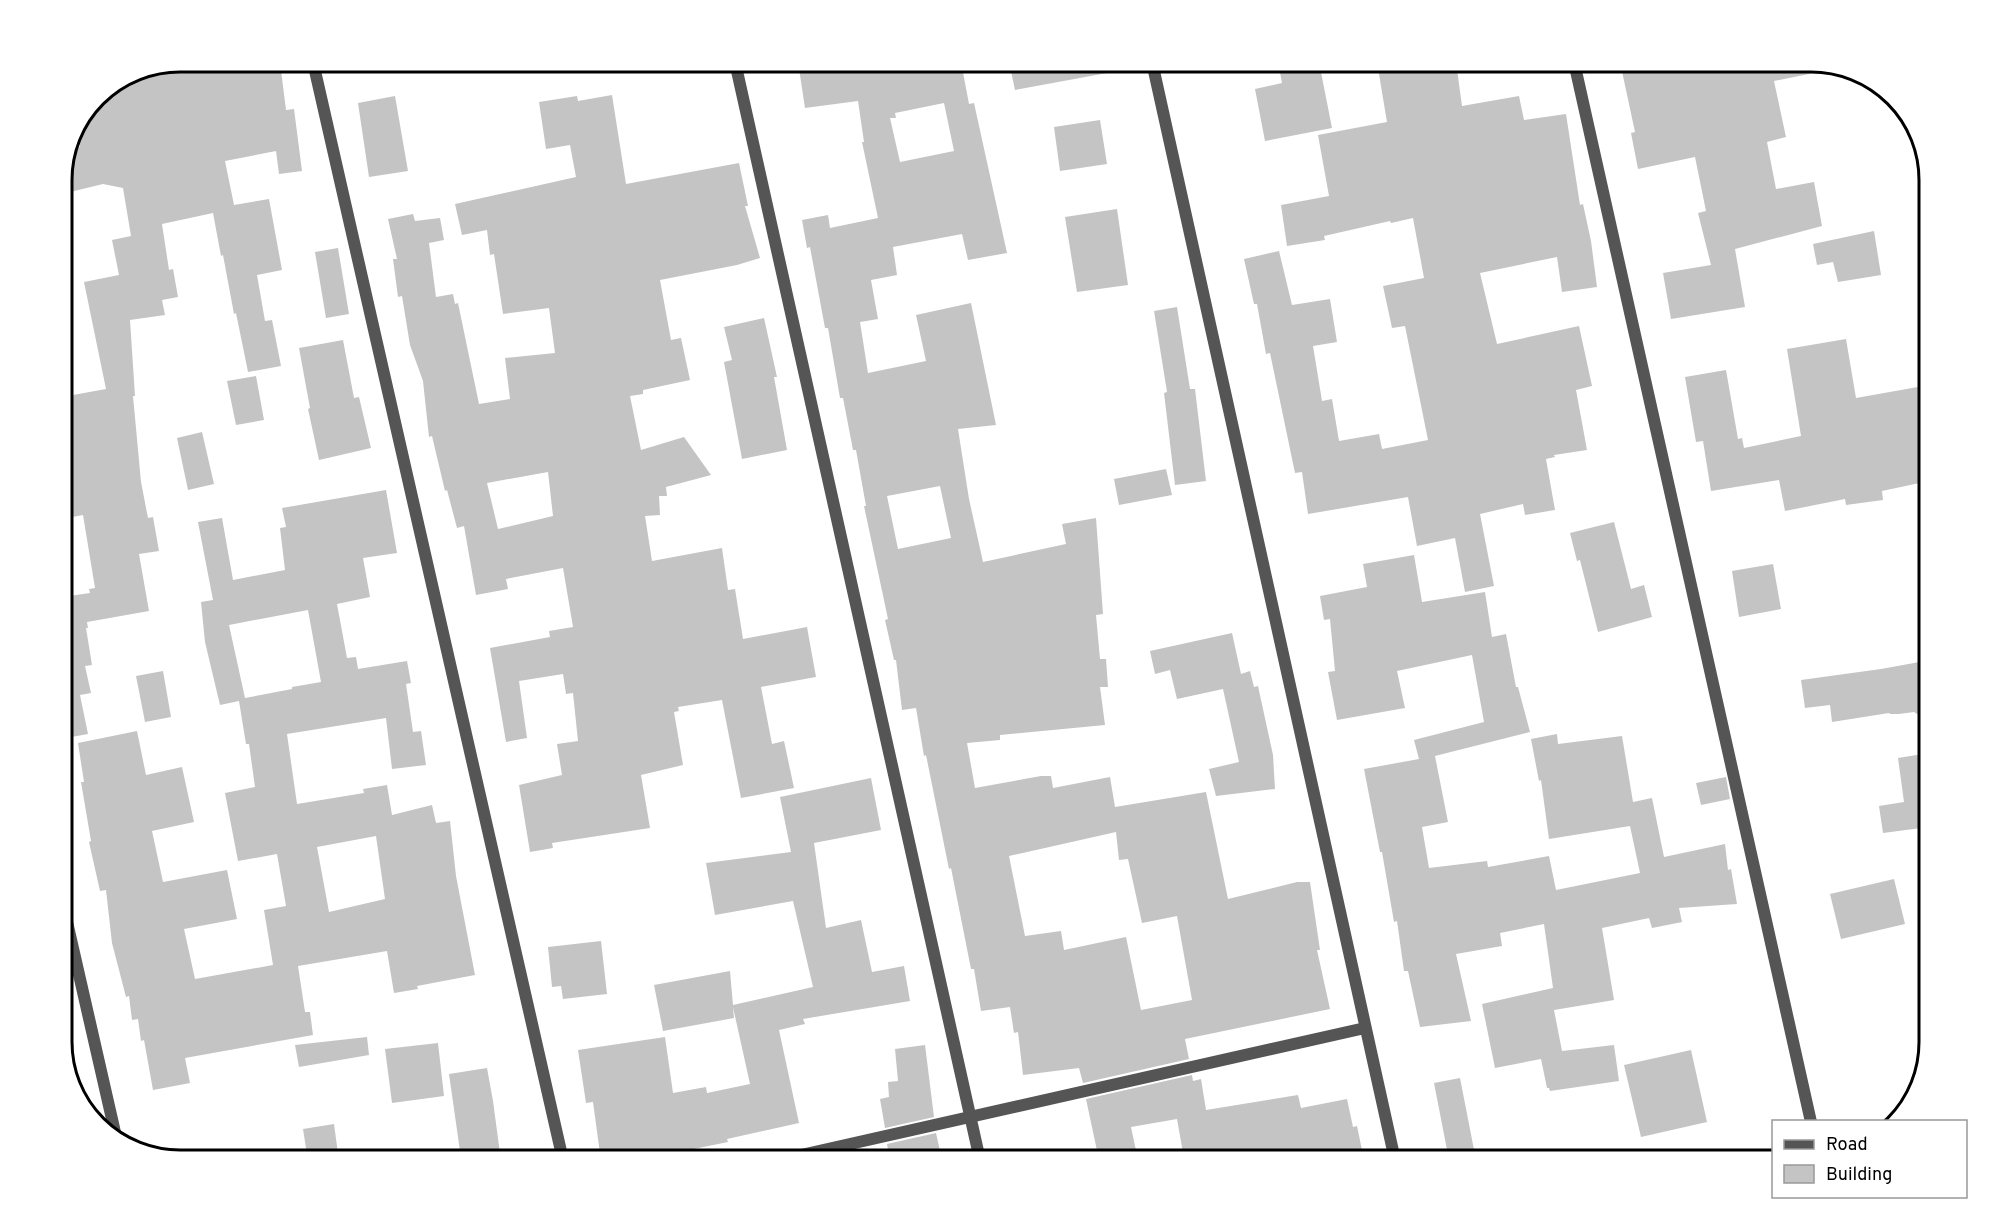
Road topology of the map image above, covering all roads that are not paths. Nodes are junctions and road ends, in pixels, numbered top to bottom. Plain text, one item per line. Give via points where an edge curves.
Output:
1 (315, 72) edge
2 (737, 72) edge
3 (1154, 72) edge
4 (1577, 72) edge
5 (72, 944) edge
6 (1365, 1028) junction
7 (971, 1117) junction
8 (1811, 1120) edge
9 (114, 1127) edge
10 (560, 1150) edge
11 (827, 1150) edge
12 (978, 1150) edge
13 (1393, 1150) edge

1 - 10 street
2 - 7 street
3 - 6 street
4 - 8 street
5 - 9 street
6 - 7 street
6 - 13 street
7 - 11 street
7 - 12 street

